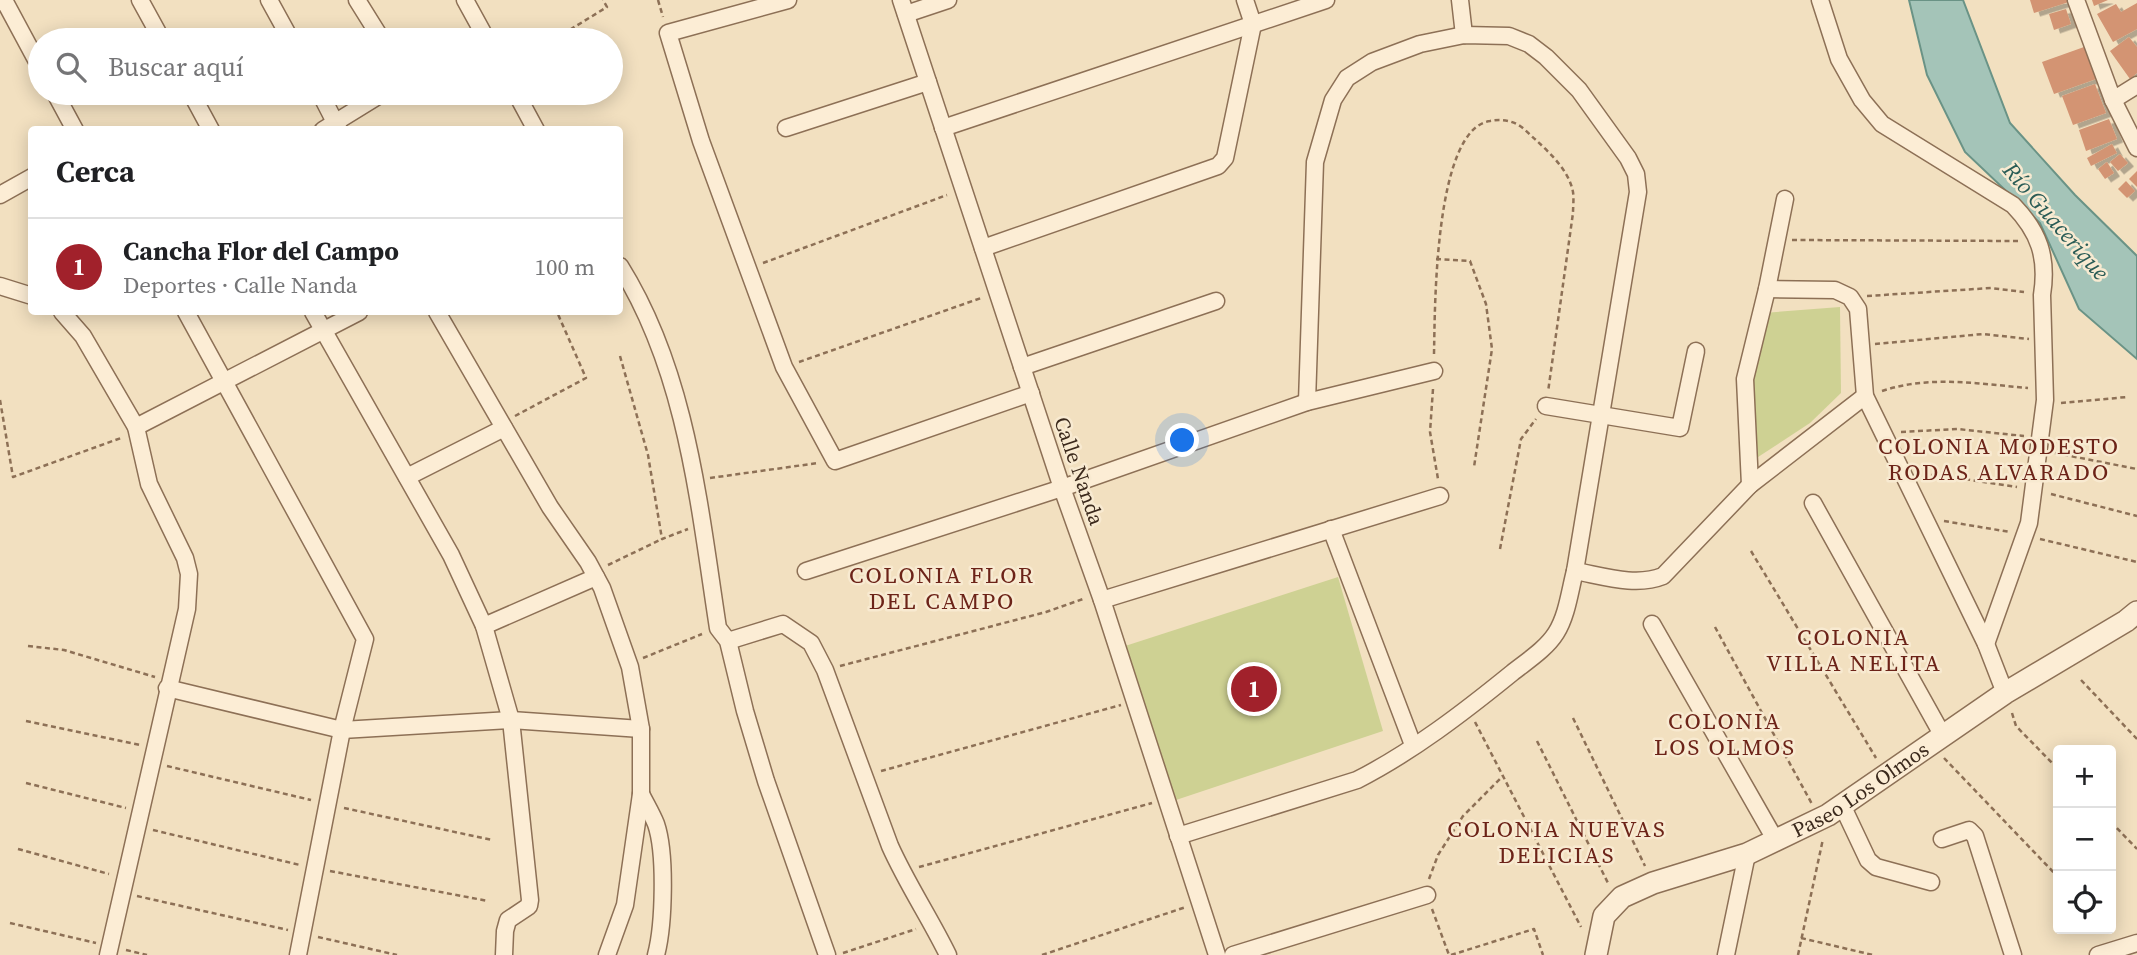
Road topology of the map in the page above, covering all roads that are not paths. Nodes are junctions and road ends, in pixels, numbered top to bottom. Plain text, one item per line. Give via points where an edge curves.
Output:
1 (4, 0) edge
2 (140, 0) edge
3 (269, 0) edge
4 (357, 0) edge
5 (465, 0) edge
6 (788, 0) edge
7 (947, 0) edge
8 (1245, 0) edge
9 (1326, 0) edge
10 (1460, 0) edge
11 (1820, 0) edge
12 (2076, 0) edge
13 (903, 7) edge
14 (1253, 24) junction
15 (155, 28) edge
16 (284, 28) edge
17 (374, 28) edge
18 (476, 28) edge
19 (1464, 35) junction
20 (28, 44) edge
21 (928, 82) junction
22 (2137, 85) edge
23 (2113, 100) junction
24 (61, 105) edge
25 (197, 105) edge
26 (324, 105) edge
27 (365, 105) edge
28 (522, 105) edge
29 (73, 126) edge
30 (209, 126) edge
31 (332, 126) edge
32 (334, 126) edge
33 (534, 126) edge
34 (786, 128) dead end
35 (943, 128) junction
36 (2137, 148) edge
37 (28, 179) edge
38 (0, 195) edge
39 (1784, 199) dead end
40 (983, 248) junction
41 (623, 271) edge
42 (0, 286) edge
43 (1767, 289) junction
44 (28, 295) edge
45 (1216, 301) dead end
46 (65, 315) edge
47 (188, 315) edge
48 (315, 315) edge
49 (353, 315) edge
50 (439, 315) edge
51 (323, 331) junction
52 (1696, 351) dead end
53 (1022, 367) junction
54 (1434, 371) road end
55 (226, 381) junction
56 (1031, 394) junction
57 (1865, 396) junction
58 (1307, 402) junction
59 (1546, 406) road end
60 (1600, 416) junction
61 (503, 426) junction
62 (136, 430) junction
63 (407, 477) junction
64 (1750, 485) junction
65 (1062, 488) junction
66 (1440, 496) road end
67 (1813, 503) dead end
68 (1331, 529) junction
69 (806, 570) dead end
70 (1575, 571) junction
71 (595, 574) junction
72 (1101, 596) junction
73 (2137, 612) edge
74 (1652, 624) dead end
75 (484, 626) junction
76 (723, 634) junction
77 (1986, 644) junction
78 (168, 685) junction
79 (2005, 693) junction
80 (511, 720) junction
81 (641, 729) junction
82 (342, 730) junction
83 (1937, 740) junction
84 (1413, 745) junction
85 (641, 794) junction
86 (1830, 813) junction
87 (1178, 836) junction
88 (1942, 839) dead end
89 (1776, 841) junction
90 (1747, 854) junction
91 (1931, 882) dead end
92 (1427, 895) road end
93 (2137, 943) edge
94 (109, 951) edge
95 (298, 955) edge
96 (504, 955) edge
97 (607, 955) edge
98 (656, 955) edge
99 (827, 955) edge
100 (948, 955) edge
101 (1217, 955) edge
102 (1233, 955) edge
103 (1596, 955) edge
104 (1726, 955) edge
105 (2014, 955) edge
106 (2098, 955) edge

1 - 20 street
2 - 15 street
3 - 16 street
4 - 17 street
5 - 18 street
6 - 56 street via 668,33 701,141 784,368 835,461
7 - 13 street
8 - 14 street
9 - 14 street
10 - 19 street
11 - 77 street via 1839,59 1882,124 2013,205 2039,241 2044,279 2044,397 2029,523
12 - 23 street
13 - 21 street, Calle Nanda
14 - 35 street
14 - 40 street via 1225,158 1218,166
19 - 58 street via 1420,44 1372,62 1347,78 1333,100 1315,162
19 - 60 street via 1509,36 1530,44 1579,90 1636,174 1638,192
21 - 34 street
21 - 35 street, Calle Nanda
22 - 23 street
23 - 36 street
24 - 29 street
25 - 30 street
26 - 31 street
27 - 32 street
28 - 33 street
35 - 40 street, Calle Nanda
37 - 38 street
39 - 43 street
40 - 53 street, Calle Nanda
41 - 76 street via 655,335 673,388 696,480
42 - 44 street
43 - 57 street via 1835,290 1850,297 1858,309
43 - 64 street via 1745,379
45 - 53 street
46 - 62 street via 83,336
47 - 55 street
48 - 51 street
49 - 51 street
50 - 61 street
51 - 55 street
51 - 63 street
52 - 60 street via 1680,428
53 - 56 street, Calle Nanda
54 - 58 street
55 - 62 street
55 - 82 street via 365,639
56 - 65 street, Calle Nanda
57 - 64 street
57 - 77 street
58 - 65 street
59 - 60 street
60 - 70 street
61 - 63 street
61 - 71 street
62 - 78 street via 149,484 174,531 189,574 187,609
63 - 75 street
64 - 70 street via 1663,576 1639,582
65 - 69 street
65 - 72 street, Calle Nanda
66 - 68 street
67 - 83 street
68 - 72 street
68 - 84 street
70 - 84 street via 1556,633 1468,708
71 - 75 street
71 - 81 street via 629,663
72 - 87 street, Calle Nanda
73 - 79 street, Paseo Los Olmos
74 - 89 street
75 - 80 street
76 - 99 street via 762,769
76 - 100 street via 783,624 811,643 902,872
77 - 79 street
78 - 82 street
78 - 94 street
79 - 83 street, Paseo Los Olmos
80 - 81 street
80 - 82 street
80 - 96 street via 530,900 529,906 508,920
81 - 85 street
82 - 95 street
83 - 86 street, Paseo Los Olmos
84 - 87 street via 1357,780
85 - 97 street via 625,905
85 - 98 street via 656,825 661,856
86 - 89 street, Paseo Los Olmos
86 - 91 street via 1876,867
87 - 101 street, Calle Nanda
88 - 105 street via 1969,830 1975,836
89 - 90 street, Paseo Los Olmos
90 - 103 street, Paseo Los Olmos via 1653,883 1618,902 1604,916
90 - 104 street
92 - 102 street
93 - 106 street

